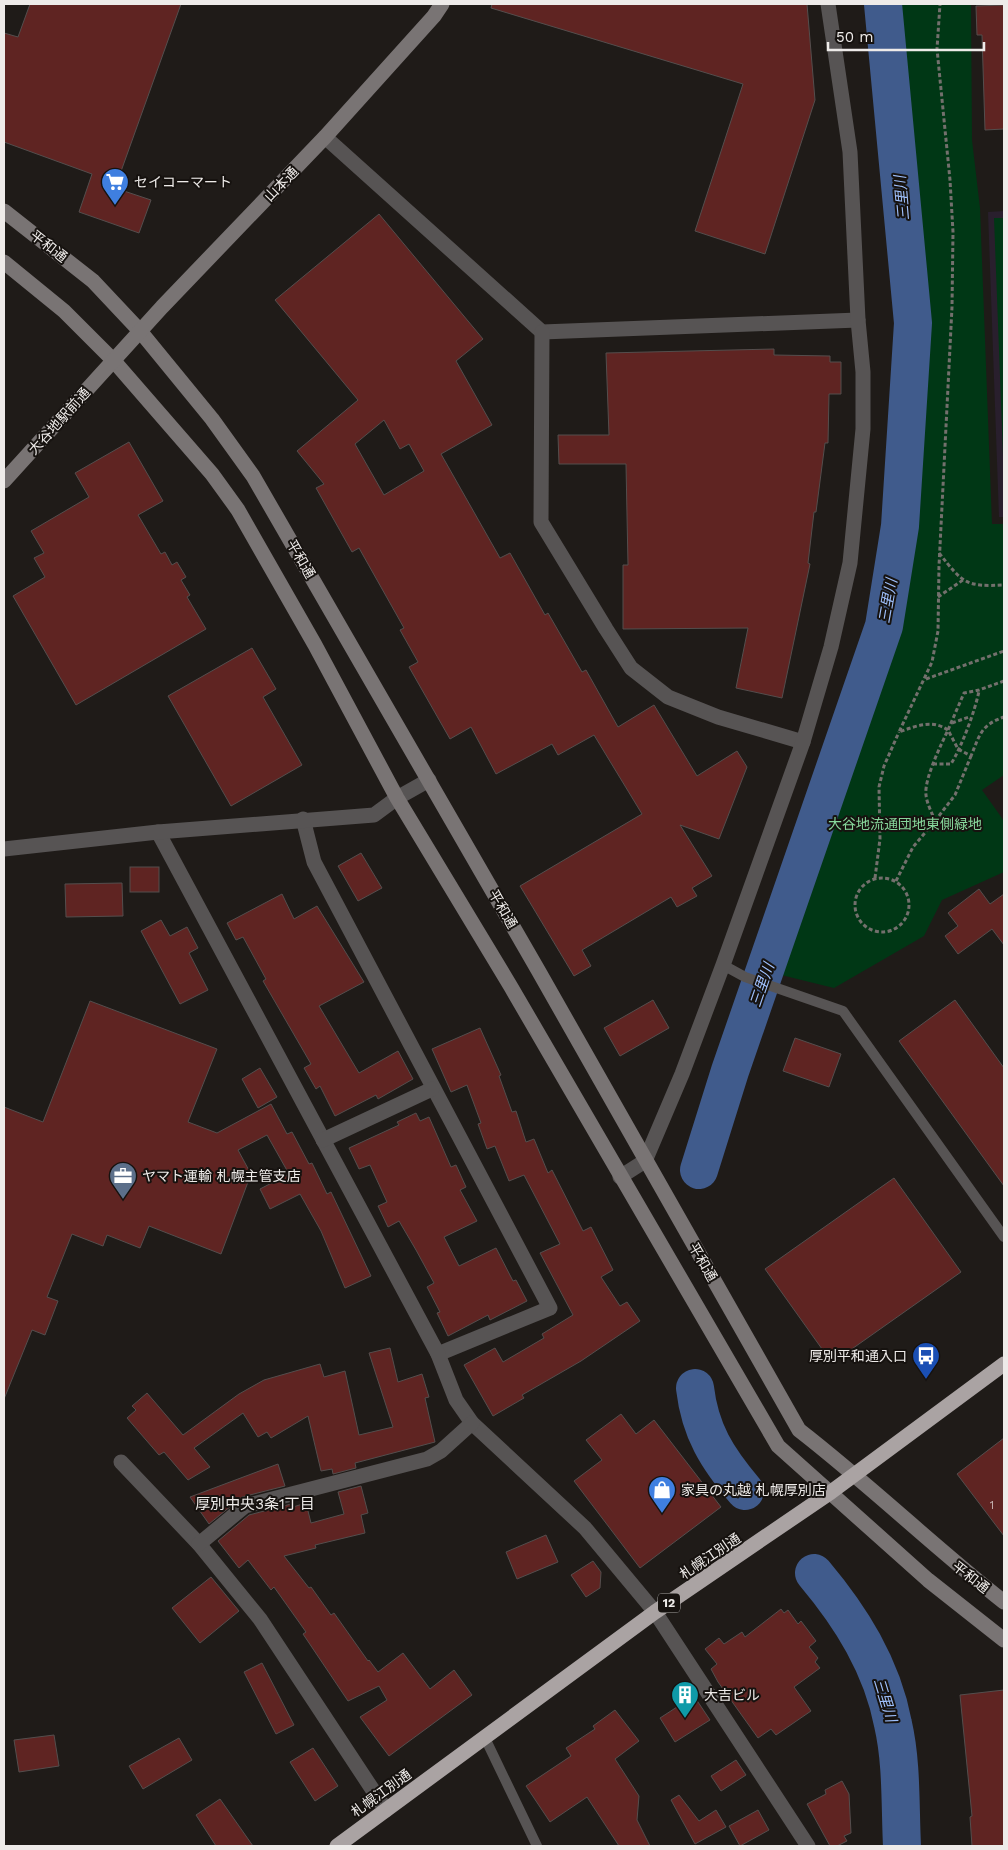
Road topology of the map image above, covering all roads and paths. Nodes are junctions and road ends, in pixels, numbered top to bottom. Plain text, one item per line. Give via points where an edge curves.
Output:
1 (442, 4) edge
2 (828, 4) edge
3 (940, 4) edge
4 (325, 137) junction
5 (4, 211) edge
6 (4, 262) edge
7 (858, 320) junction
8 (140, 331) junction
9 (542, 332) junction
10 (114, 360) junction
11 (4, 481) edge
12 (939, 553) junction
13 (963, 580) junction
14 (1004, 585) edge
15 (938, 597) junction
16 (1004, 651) edge
17 (926, 679) junction
18 (1004, 681) edge
19 (980, 690) junction
20 (970, 716) junction
21 (1004, 717) edge
22 (952, 723) junction
23 (948, 730) junction
24 (899, 732) junction
25 (803, 742) junction
26 (958, 749) junction
27 (971, 756) junction
28 (933, 764) junction
29 (429, 780) junction
30 (397, 798) junction
31 (303, 819) junction
32 (936, 821) junction
33 (158, 832) junction
34 (4, 849) edge
35 (875, 878) junction
36 (896, 881) junction
37 (723, 965) junction
38 (432, 1089) junction
39 (323, 1140) junction
40 (645, 1161) junction
41 (620, 1177) junction
42 (1004, 1237) edge
43 (438, 1354) junction
44 (1004, 1364) edge
45 (472, 1423) junction
46 (121, 1462) dead end
47 (856, 1474) junction
48 (831, 1492) junction
49 (199, 1544) junction
50 (1004, 1602) edge
51 (655, 1612) junction
52 (1004, 1640) edge
53 (484, 1738) junction
54 (386, 1810) junction
55 (355, 1840) edge
56 (337, 1846) edge
57 (536, 1846) edge
58 (808, 1846) edge

1 - 4 street, 山本通
2 - 7 street via 850,152
3 - 12 path via 937,49 953,232
4 - 8 street, 山本通
4 - 9 street
5 - 8 street, 平和通 via 93,281
6 - 10 street, 平和通 via 64,311
7 - 9 street
7 - 25 street via 863,430 850,563 831,648
8 - 10 street, 山本通
8 - 29 street, 平和通 via 212,419 253,476
9 - 25 street via 541,522 606,629 631,668 668,697 718,717
10 - 11 street, 大谷地駅前通
10 - 30 street, 平和通 via 212,474 238,510
12 - 13 path
12 - 15 path
13 - 14 path via 974,585
13 - 15 path
15 - 17 path via 936,648
16 - 17 path
17 - 24 path
18 - 19 path
19 - 20 path
19 - 22 path via 964,693
20 - 22 path
20 - 26 path
21 - 27 path via 982,729
22 - 23 path
23 - 24 path via 940,724 925,724
23 - 26 path
23 - 28 path
24 - 35 path via 879,787 880,839
25 - 37 street
26 - 27 path
26 - 28 path via 951,764
27 - 32 path via 954,795
28 - 32 path via 926,790
29 - 30 street
29 - 40 street, 平和通
30 - 31 street via 374,815
30 - 41 street, 平和通
31 - 33 street
31 - 38 street via 314,862
32 - 36 path via 913,847
33 - 34 street
33 - 39 street
35 - 36 path
35 - 36 path via 861,887 855,911 863,925 878,932 895,930 909,910 907,894
37 - 40 street
37 - 42 lane via 745,977 844,1011
38 - 39 street
38 - 43 street via 550,1308
39 - 43 street
40 - 41 street
40 - 47 street, 平和通 via 799,1430
41 - 48 street, 平和通 via 778,1446
43 - 45 street via 456,1400
44 - 47 highway, 札幌江別通 / 12
45 - 49 street via 427,1459 245,1506
45 - 51 street via 585,1528
46 - 49 street
47 - 48 highway, 札幌江別通 / 12
47 - 50 street, 平和通 via 953,1562
48 - 51 highway, 札幌江別通 / 12
48 - 52 street, 平和通 via 928,1580
49 - 54 street via 260,1619
51 - 53 highway, 札幌江別通 / 12
51 - 58 street
53 - 54 highway, 札幌江別通 / 12
53 - 57 lane
54 - 55 highway, 札幌江別通 / 12
55 - 56 highway, 札幌江別通 / 12

